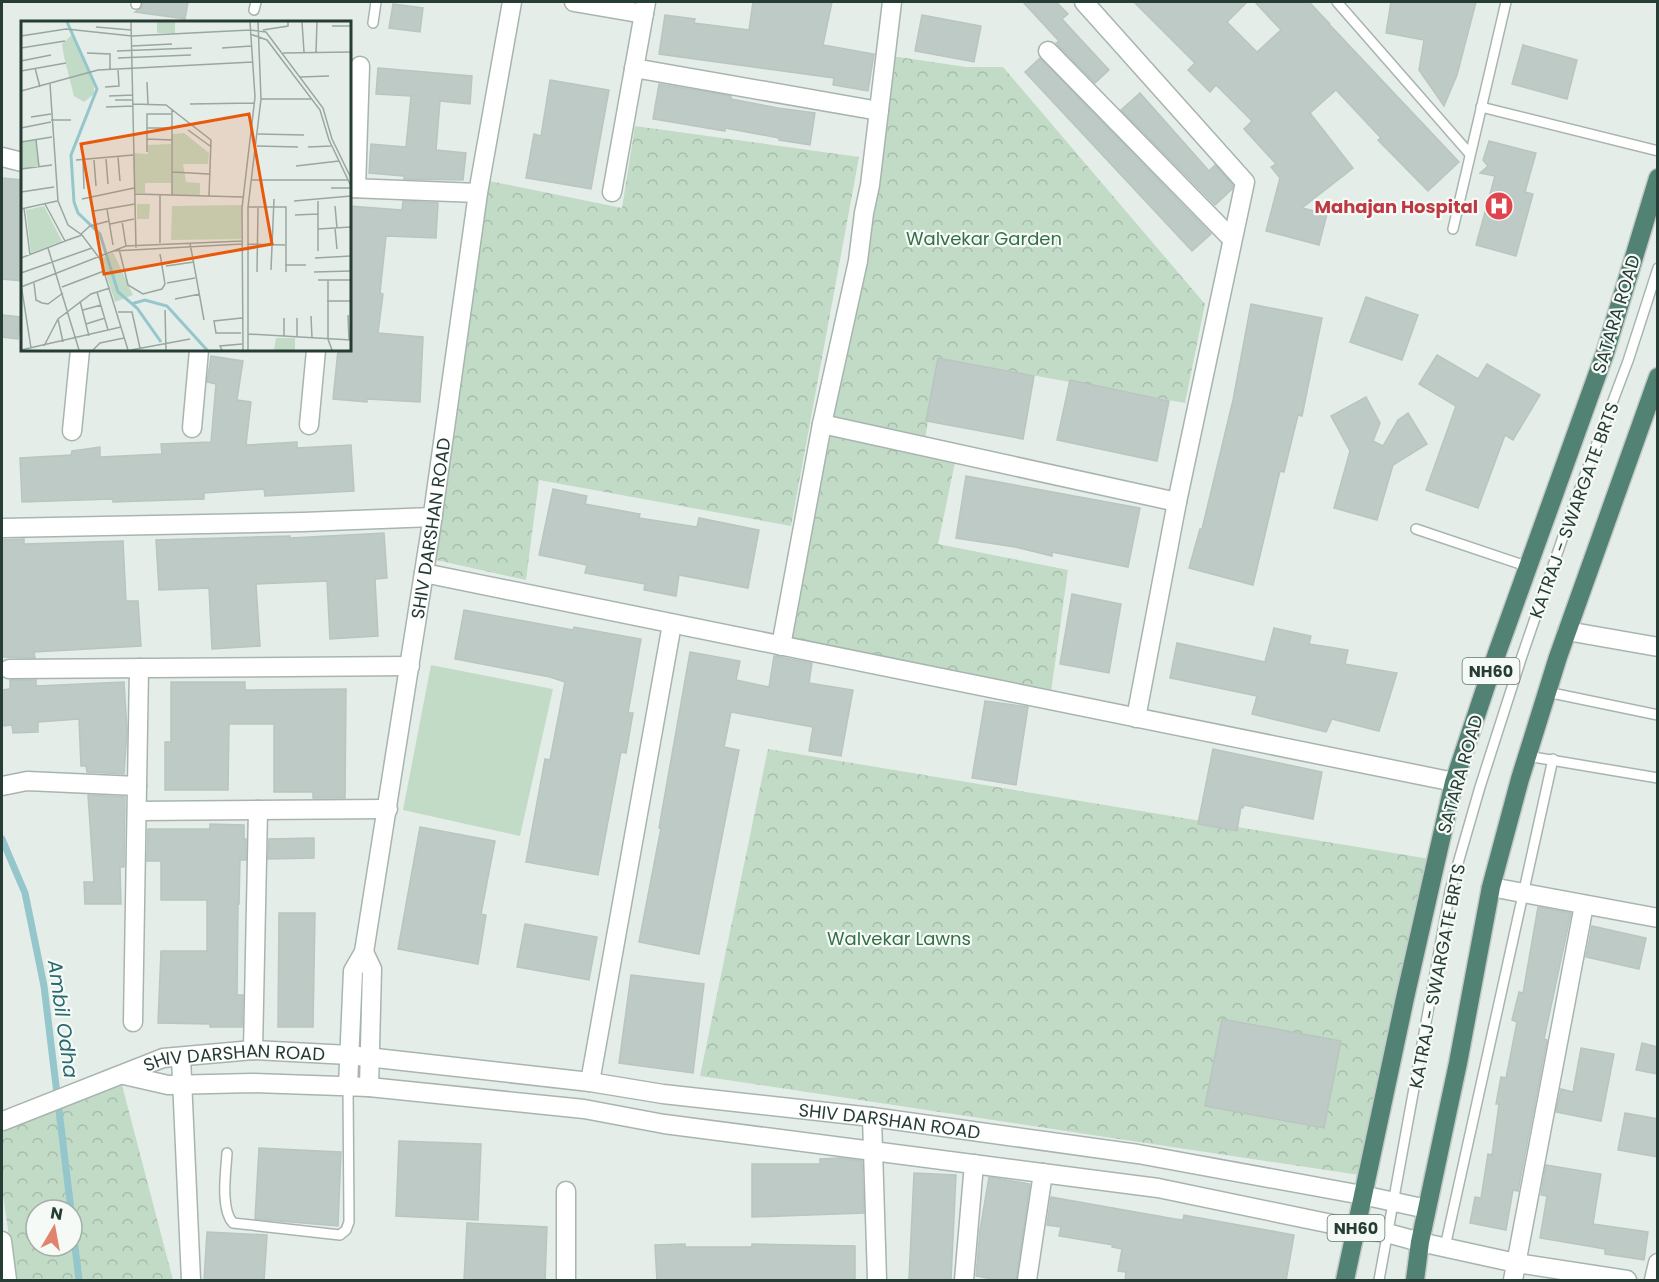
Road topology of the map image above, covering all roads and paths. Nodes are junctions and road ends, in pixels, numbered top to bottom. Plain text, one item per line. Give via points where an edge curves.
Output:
1 (376, 2) edge
2 (512, 2) edge
3 (574, 2) edge
4 (892, 2) edge
5 (1084, 2) edge
6 (1338, 2) edge
7 (1506, 2) edge
8 (645, 8) edge
9 (373, 23) dead end
10 (1048, 51) dead end
11 (360, 66) dead end
12 (634, 68) junction
13 (1481, 107) junction
14 (879, 111) junction
15 (1658, 151) edge
16 (1469, 153) junction
17 (2, 157) edge
18 (21, 162) edge
19 (1658, 178) edge
20 (353, 188) edge
21 (612, 192) dead end
22 (478, 193) junction
23 (1453, 229) dead end
24 (1232, 239) junction
25 (1658, 268) edge
26 (80, 351) edge
27 (199, 351) edge
28 (316, 351) edge
29 (1658, 377) edge
30 (1650, 420) edge
31 (822, 424) junction
32 (309, 425) dead end
33 (192, 428) dead end
34 (72, 431) dead end
35 (1177, 502) junction
36 (433, 517) junction
37 (2, 528) edge
38 (1416, 529) dead end
39 (1529, 567) junction
40 (424, 573) junction
41 (672, 624) junction
42 (1567, 631) junction
43 (781, 646) junction
44 (1658, 647) edge
45 (410, 666) junction
46 (139, 668) junction
47 (9, 669) dead end
48 (1546, 692) junction
49 (1658, 715) edge
50 (1136, 718) junction
51 (1527, 756) junction
52 (1553, 759) junction
53 (1658, 778) edge
54 (1454, 783) junction
55 (2, 786) edge
56 (137, 786) junction
57 (388, 809) junction
58 (258, 810) junction
59 (137, 812) junction
60 (1491, 887) junction
61 (1522, 894) junction
62 (1584, 905) junction
63 (1658, 918) edge
64 (364, 952) junction
65 (133, 1022) dead end
66 (253, 1050) junction
67 (349, 1055) junction
68 (181, 1057) junction
69 (370, 1057) junction
70 (124, 1075) junction
71 (590, 1082) junction
72 (183, 1084) junction
73 (348, 1086) junction
74 (369, 1087) junction
75 (872, 1117) junction
76 (2, 1121) edge
77 (873, 1151) junction
78 (227, 1153) dead end
79 (974, 1164) junction
80 (1043, 1173) junction
81 (566, 1191) dead end
82 (1362, 1195) junction
83 (1394, 1201) junction
84 (1427, 1209) junction
85 (1356, 1228) junction
86 (1388, 1233) junction
87 (1420, 1242) junction
88 (1445, 1247) junction
89 (2, 1249) edge
90 (1658, 1263) edge
91 (1515, 1272) edge
92 (8, 1281) edge
93 (191, 1281) edge
94 (566, 1281) edge
95 (878, 1281) edge
96 (964, 1281) edge
97 (1027, 1281) edge
98 (1345, 1281) edge
99 (1379, 1281) edge
100 (1415, 1281) edge
101 (1627, 1281) edge
102 (1654, 1281) edge

1 - 9 lane
2 - 22 street, SHIV DARSHAN ROAD
3 - 8 street
4 - 14 street
5 - 24 street via 1245,182
6 - 16 lane
7 - 13 lane
8 - 12 street
10 - 24 street
11 - 20 street
12 - 14 street
12 - 21 street
13 - 15 lane
13 - 16 lane
14 - 31 street via 858,261
16 - 23 lane
17 - 18 street
19 - 39 highway, SATARA ROAD / NH60 via 1605,353
20 - 22 street
22 - 36 street, SHIV DARSHAN ROAD
24 - 35 street
25 - 83 lane, KATRAJ - SWARGATE BRTS via 1521,659 1450,891
26 - 34 street
27 - 33 street
28 - 32 street
29 - 30 highway
30 - 42 highway via 1615,491
31 - 35 street
31 - 43 street
35 - 50 street
36 - 37 street
36 - 40 street, SHIV DARSHAN ROAD
38 - 39 lane
39 - 54 highway, SATARA ROAD / NH60
40 - 41 street
40 - 45 street, SHIV DARSHAN ROAD
41 - 43 street
41 - 71 street
42 - 44 street
42 - 48 highway
43 - 50 street
45 - 46 street
45 - 57 street, SHIV DARSHAN ROAD
46 - 47 street
46 - 56 street
48 - 49 lane
48 - 51 highway
50 - 54 street
51 - 52 lane
51 - 60 highway
52 - 53 lane
52 - 61 lane
54 - 82 highway, SATARA ROAD / NH60
55 - 56 street via 27,781
56 - 59 street
57 - 58 street
57 - 64 street, SHIV DARSHAN ROAD
58 - 59 street
58 - 66 street
59 - 65 street
60 - 61 street
60 - 84 highway
61 - 62 street
61 - 88 lane
62 - 63 street
62 - 91 street
64 - 67 street, SHIV DARSHAN ROAD via 353,971
64 - 69 street via 372,969
66 - 67 street, SHIV DARSHAN ROAD
66 - 68 street, SHIV DARSHAN ROAD
67 - 69 street, SHIV DARSHAN ROAD
67 - 73 street, SHIV DARSHAN ROAD
68 - 70 street, SHIV DARSHAN ROAD via 163,1058
68 - 72 street
69 - 71 street, SHIV DARSHAN ROAD
69 - 74 street
70 - 72 street, SHIV DARSHAN ROAD via 168,1085
70 - 76 street, SHIV DARSHAN ROAD
71 - 75 street, SHIV DARSHAN ROAD
72 - 73 street, SHIV DARSHAN ROAD
72 - 93 street
73 - 74 street, SHIV DARSHAN ROAD
73 - 78 lane via 349,1222 340,1235 233,1223 227,1217 225,1197
74 - 77 street, SHIV DARSHAN ROAD via 584,1109 664,1124
75 - 77 street
75 - 82 street, SHIV DARSHAN ROAD via 1138,1154
77 - 79 street, SHIV DARSHAN ROAD
77 - 95 street
79 - 80 street, SHIV DARSHAN ROAD
79 - 96 street
80 - 85 street, SHIV DARSHAN ROAD via 1158,1188
80 - 97 street
81 - 94 street
82 - 83 street, SHIV DARSHAN ROAD
82 - 85 highway, SATARA ROAD / NH60
83 - 84 street, SHIV DARSHAN ROAD
83 - 86 lane, KATRAJ - SWARGATE BRTS
84 - 87 highway
85 - 86 street, SHIV DARSHAN ROAD
85 - 98 highway, SATARA ROAD / NH60
86 - 87 street, SHIV DARSHAN ROAD
86 - 99 lane, KATRAJ - SWARGATE BRTS
87 - 88 street, SHIV DARSHAN ROAD
87 - 100 highway
88 - 91 street, SHIV DARSHAN ROAD
89 - 92 street
90 - 102 street
91 - 101 street, SHIV DARSHAN ROAD

